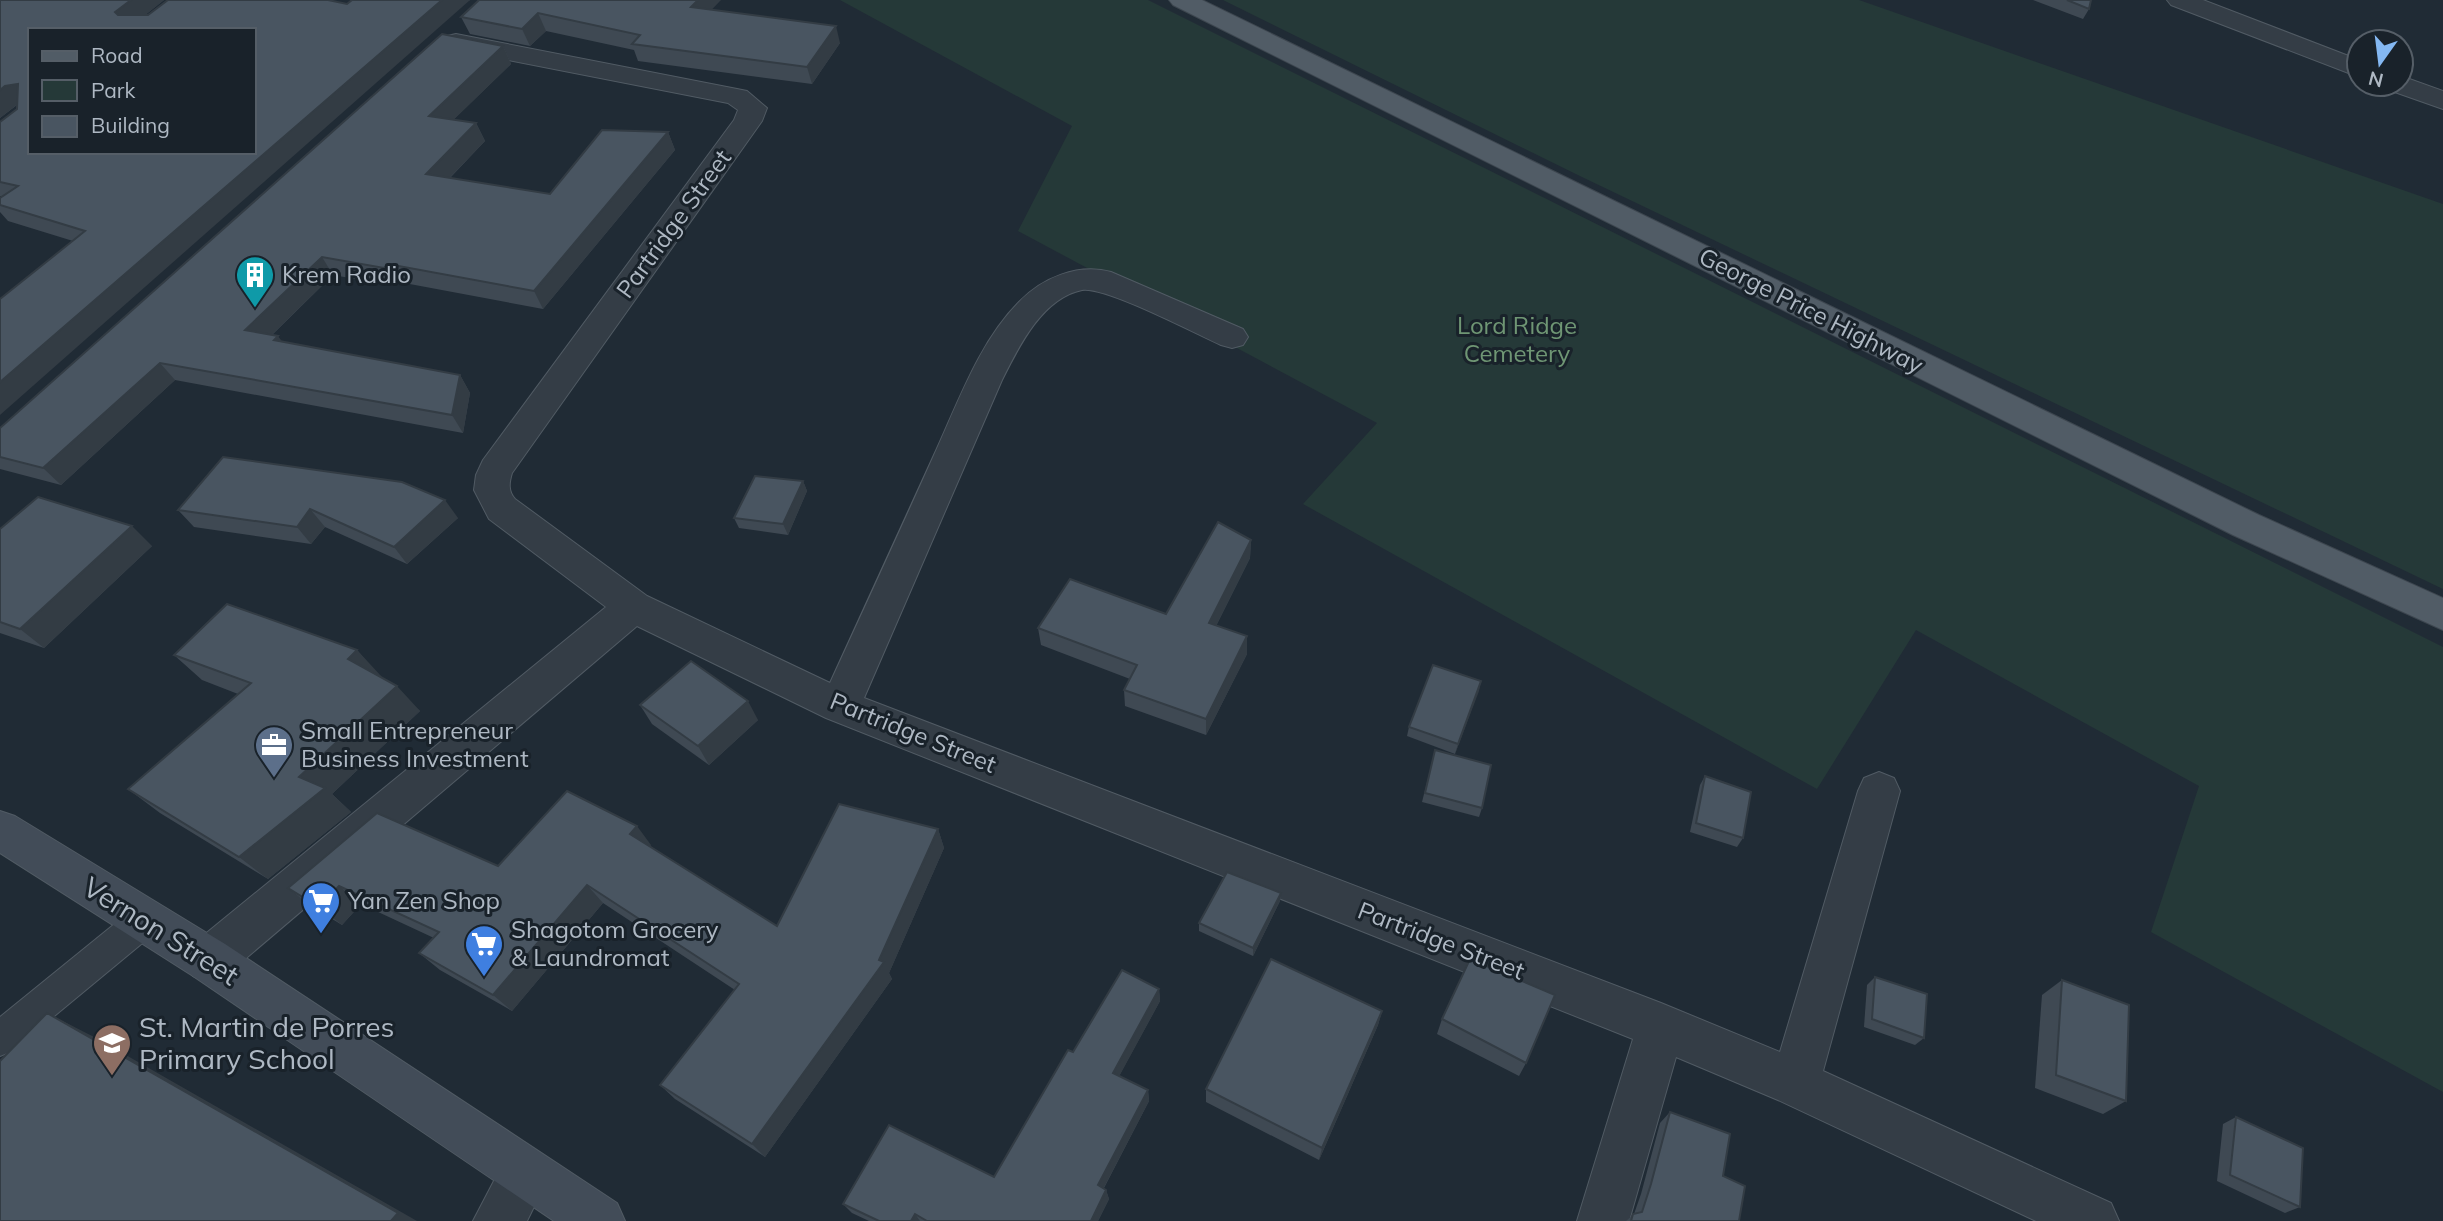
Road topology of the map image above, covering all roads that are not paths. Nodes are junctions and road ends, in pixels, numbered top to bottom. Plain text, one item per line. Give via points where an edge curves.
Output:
1 (1182, 0) edge
2 (2180, 0) edge
3 (449, 35) edge
4 (2345, 64) edge
5 (2415, 90) edge
6 (2443, 101) edge
7 (1232, 337) dead end
8 (633, 607) junction
9 (2443, 615) edge
10 (841, 706) junction
11 (1879, 791) dead end
12 (0, 830) edge
13 (145, 920) junction
14 (209, 960) junction
15 (1661, 1027) junction
16 (0, 1039) edge
17 (1795, 1083) junction
18 (525, 1174) junction
19 (499, 1221) edge
20 (599, 1221) edge
21 (1603, 1221) edge
22 (2093, 1221) edge

1 - 9 main road, George Price Highway via 1923,368
2 - 4 street
3 - 8 street, Partridge Street via 737,97 753,108 496,469 490,484 491,496 502,509
5 - 6 street
7 - 10 street via 1100,279 1063,284 1046,294 1024,315 985,380
8 - 10 street, Partridge Street
8 - 14 street
10 - 15 street, Partridge Street
11 - 17 street
12 - 13 main road, Vernon Street
13 - 14 main road, Vernon Street
13 - 16 lane
14 - 18 main road, Vernon Street
15 - 17 street, Partridge Street
15 - 21 street
17 - 22 street, Partridge Street
18 - 19 street
18 - 20 main road, Vernon Street

